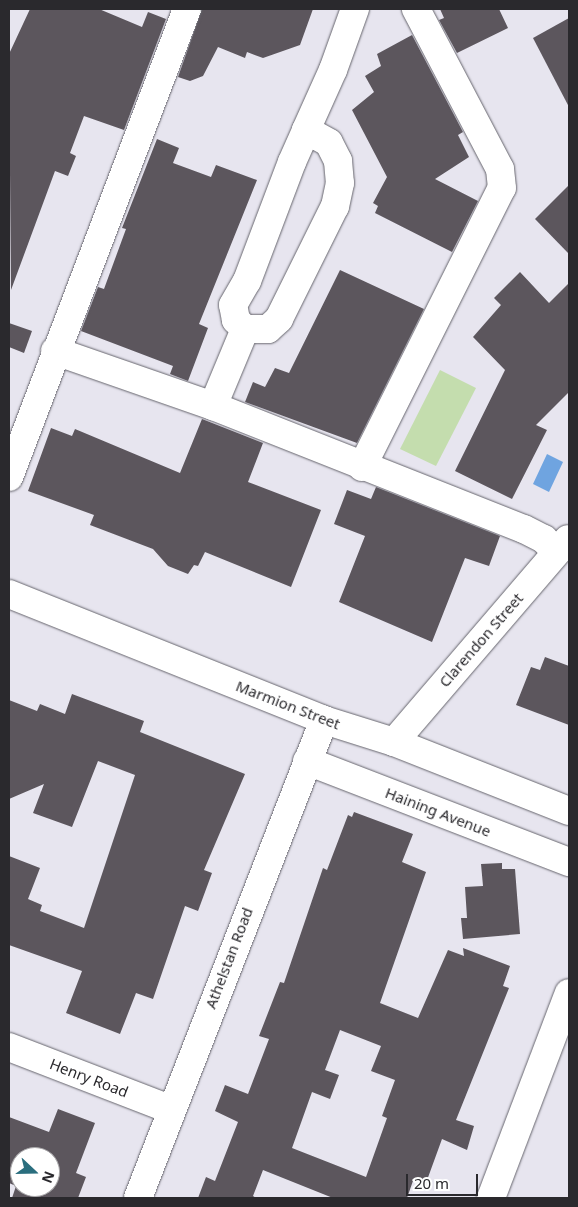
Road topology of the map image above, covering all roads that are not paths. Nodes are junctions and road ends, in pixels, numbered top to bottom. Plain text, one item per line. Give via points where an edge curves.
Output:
1 (187, 9) edge
2 (355, 9) edge
3 (416, 9) edge
4 (306, 130) junction
5 (245, 329) junction
6 (54, 351) junction
7 (212, 406) junction
8 (362, 467) junction
9 (9, 477) edge
10 (563, 545) edge
11 (9, 594) edge
12 (324, 720) junction
13 (394, 742) junction
14 (306, 761) junction
15 (569, 811) edge
16 (569, 862) edge
17 (569, 993) edge
18 (9, 1047) edge
19 (170, 1109) junction
20 (138, 1198) edge
21 (491, 1198) edge

1 - 6 street
2 - 4 street
3 - 8 street via 500,168 502,188
4 - 5 street via 247,281 233,306 236,320
4 - 5 street via 329,143 338,161 340,183 335,206 279,319 268,329
5 - 7 street
6 - 7 street
6 - 9 street
7 - 8 street
8 - 10 street
10 - 13 street, Clarendon Street
11 - 12 street, Marmion Street
12 - 13 street, Marmion Street
12 - 14 street, Athelstan Road
13 - 15 street, Marmion Street
14 - 16 street, Haining Avenue
14 - 19 street, Athelstan Road
17 - 21 street
18 - 19 street, Henry Road
19 - 20 street, Athelstan Road

